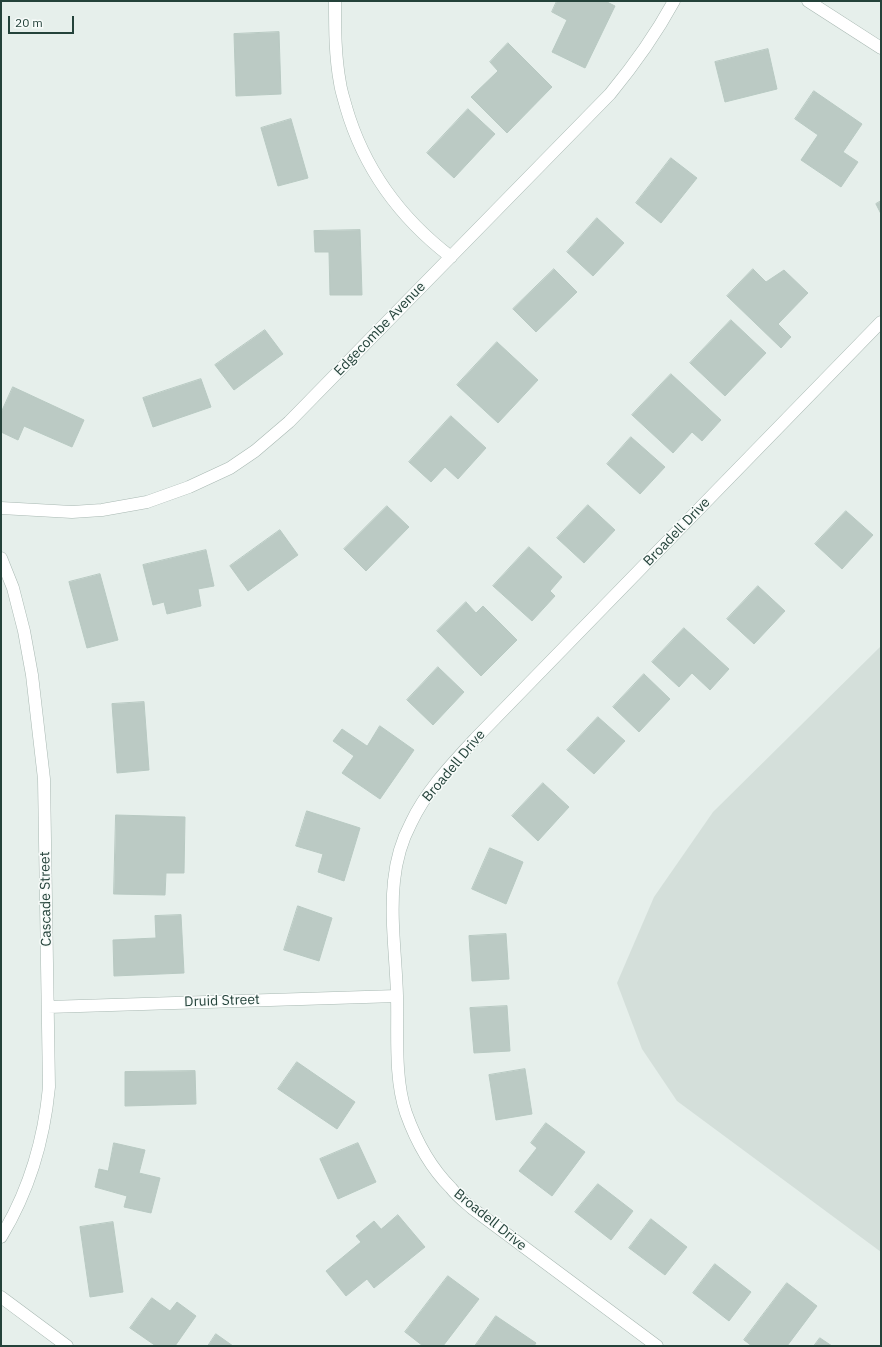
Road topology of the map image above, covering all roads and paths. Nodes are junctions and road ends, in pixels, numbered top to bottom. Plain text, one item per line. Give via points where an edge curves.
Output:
1 (335, 1) edge
2 (674, 1) edge
3 (808, 1) edge
4 (881, 48) edge
5 (451, 257) junction
6 (881, 322) edge
7 (1, 508) edge
8 (1, 558) edge
9 (397, 996) junction
10 (48, 1007) junction
11 (1, 1237) edge
12 (1, 1297) edge
13 (67, 1346) edge
14 (657, 1346) edge

1 - 5 street via 334,39 340,84 352,127 371,168 387,193 406,217
2 - 5 street, Edgecombe Avenue via 630,71 610,94
3 - 4 street
5 - 7 street, Edgecombe Avenue via 289,422 230,468 189,488 147,502 102,510 72,512
6 - 9 street, Broadell Drive via 475,739 425,797 403,844 394,881
8 - 10 street, Cascade Street via 13,588 24,631 32,675 44,779
9 - 10 street, Druid Street
9 - 14 street, Broadell Drive via 398,1067 402,1097 417,1139 432,1165 451,1189 473,1209
10 - 11 street, Cascade Street via 49,1087 46,1116 40,1145 25,1189
12 - 13 street

